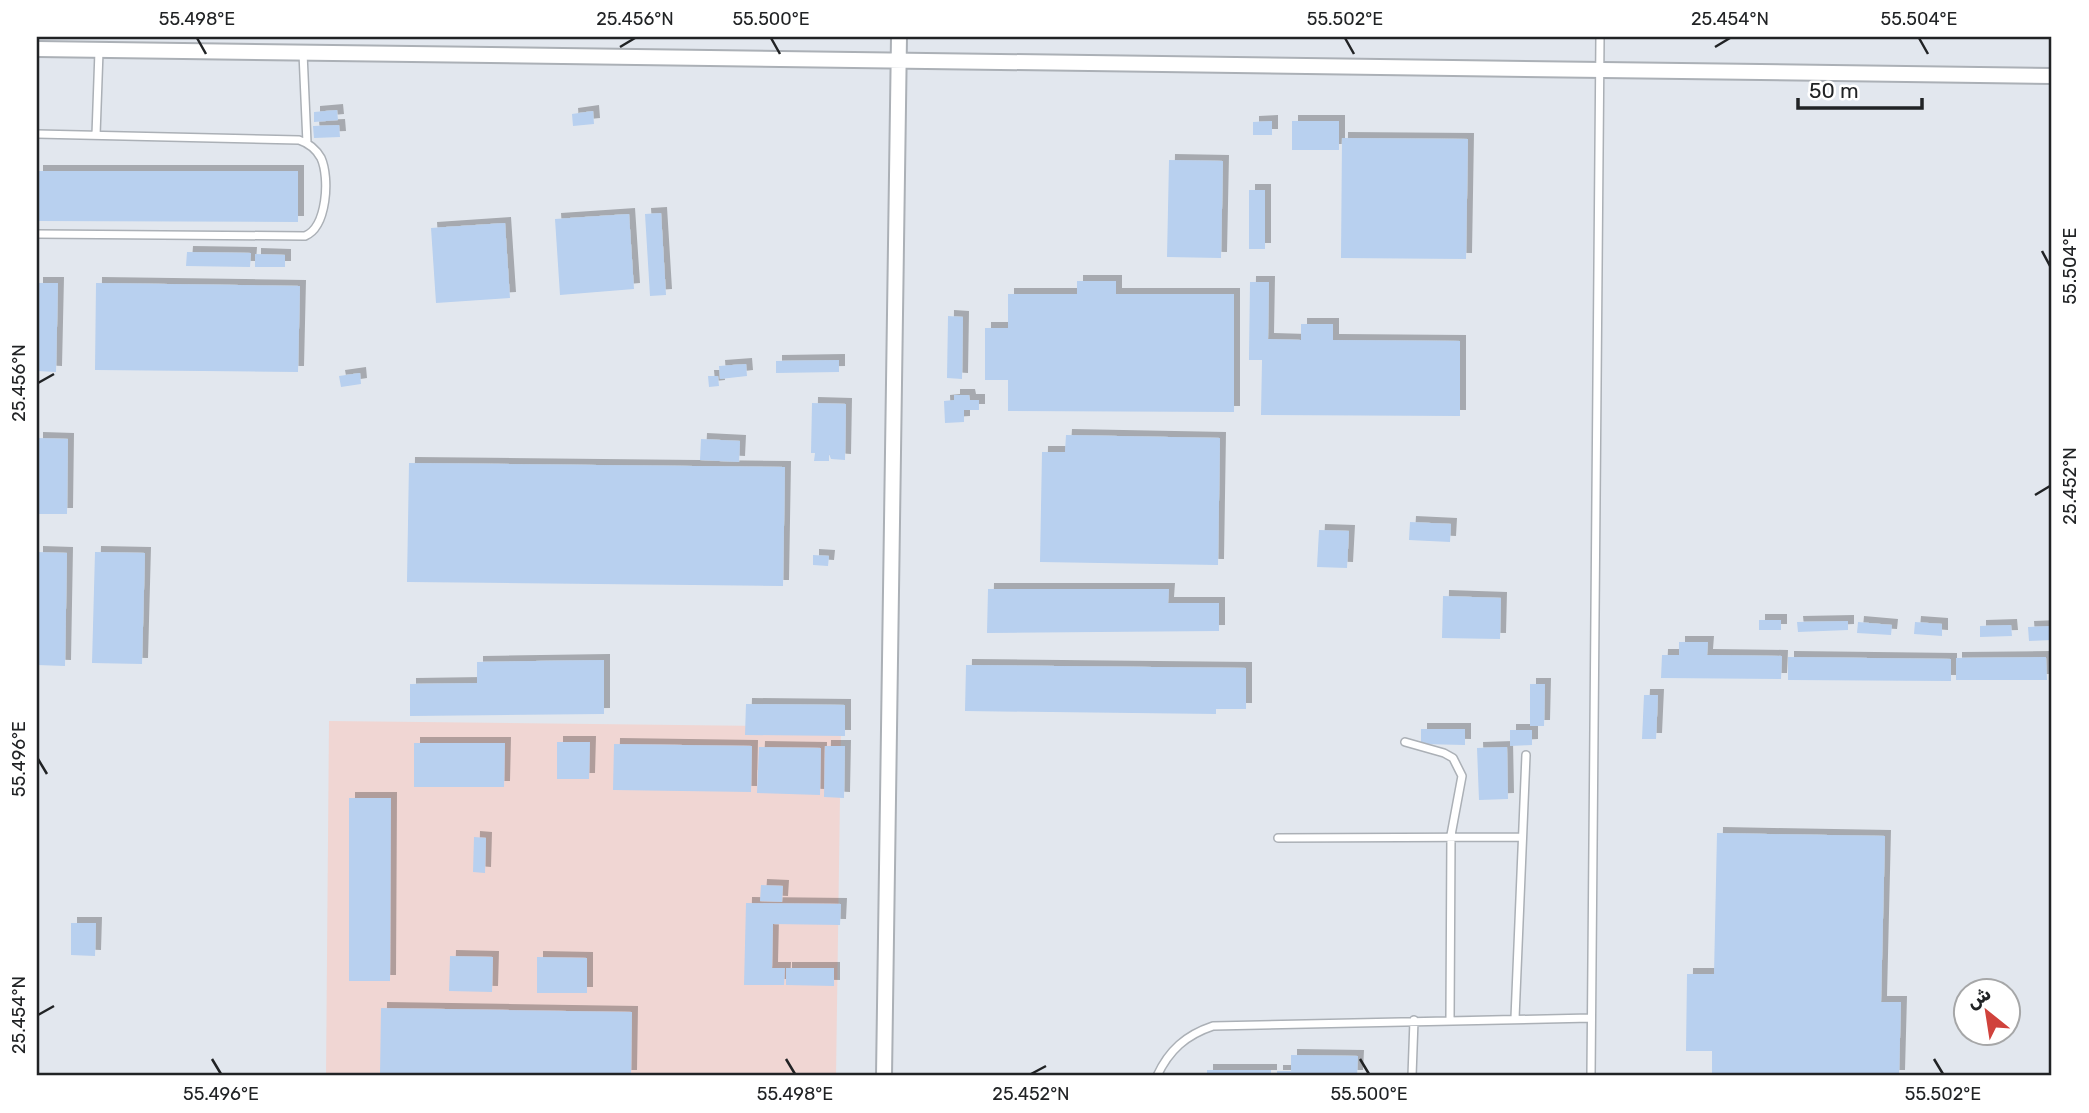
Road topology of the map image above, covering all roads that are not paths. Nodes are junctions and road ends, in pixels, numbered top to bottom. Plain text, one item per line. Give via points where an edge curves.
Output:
1 (899, 37) edge
2 (1600, 37) edge
3 (38, 50) edge
4 (99, 51) junction
5 (303, 53) junction
6 (899, 61) junction
7 (1600, 69) junction
8 (2052, 76) edge
9 (37, 134) edge
10 (96, 135) junction
11 (307, 143) junction
12 (37, 234) edge
13 (1405, 742) dead end
14 (1526, 755) dead end
15 (1451, 835) junction
16 (1522, 836) junction
17 (1279, 838) dead end
18 (1515, 1018) junction
19 (1591, 1018) junction
20 (1414, 1020) junction
21 (1450, 1020) junction
22 (884, 1076) edge
23 (1157, 1076) edge
24 (1412, 1076) edge
25 (1591, 1076) edge

1 - 6 street
2 - 7 lane
3 - 4 street
4 - 5 street
4 - 10 lane
5 - 6 street
5 - 11 lane
6 - 7 street
6 - 22 street
7 - 8 street
7 - 19 lane
9 - 10 lane
10 - 11 lane
11 - 12 lane via 323,166 323,212 319,225 304,236
13 - 15 lane via 1444,752 1459,766 1462,786
14 - 16 lane
15 - 16 lane
15 - 17 lane
15 - 21 lane
16 - 18 lane
18 - 19 lane
18 - 21 lane
19 - 25 lane
20 - 21 lane
20 - 23 lane via 1213,1026 1174,1049
20 - 24 lane

